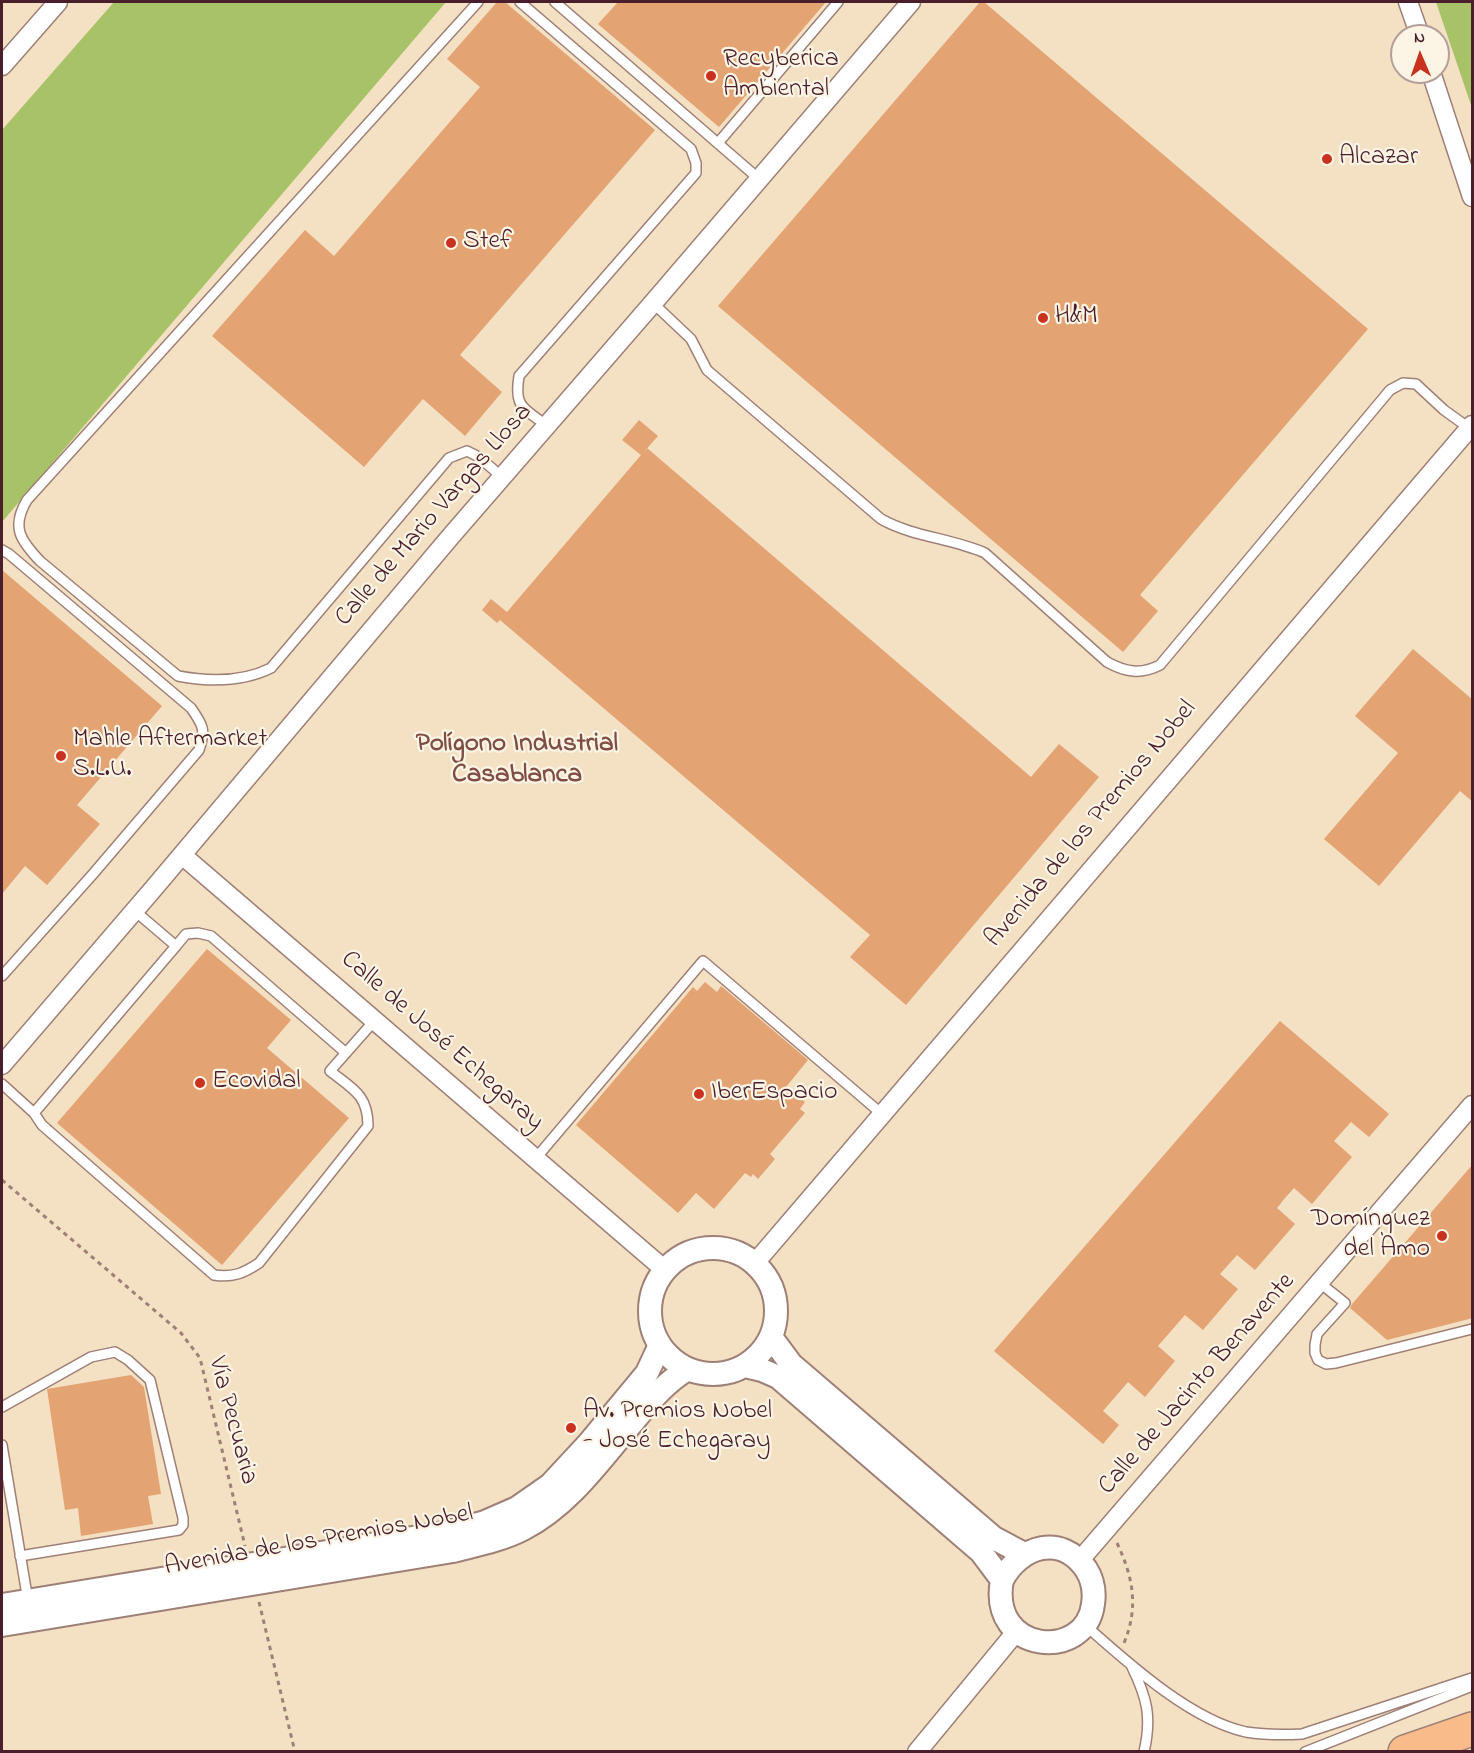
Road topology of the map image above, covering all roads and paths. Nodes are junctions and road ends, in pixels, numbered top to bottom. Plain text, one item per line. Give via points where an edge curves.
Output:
1 (58, 2) edge
2 (478, 2) edge
3 (520, 2) edge
4 (555, 2) edge
5 (838, 2) edge
6 (910, 2) edge
7 (1408, 2) edge
8 (1416, 24) edge
9 (2, 66) edge
10 (1435, 84) edge
11 (718, 143) junction
12 (759, 179) junction
13 (1473, 197) edge
14 (653, 303) junction
15 (546, 425) junction
16 (1471, 426) edge
17 (502, 477) junction
18 (2, 550) edge
19 (182, 855) junction
20 (135, 910) junction
21 (176, 946) junction
22 (2, 976) edge
23 (376, 1019) junction
24 (346, 1053) junction
25 (4, 1057) edge
26 (2, 1084) edge
27 (1473, 1105) edge
28 (34, 1113) junction
29 (883, 1115) junction
30 (536, 1158) junction
31 (2, 1180) edge
32 (755, 1263) junction
33 (665, 1269) junction
34 (1320, 1283) junction
35 (1473, 1329) edge
36 (771, 1337) junction
37 (660, 1345) junction
38 (745, 1366) junction
39 (688, 1369) junction
40 (2, 1407) edge
41 (2, 1445) edge
42 (1122, 1536) dead end
43 (1024, 1554) junction
44 (20, 1556) junction
45 (1080, 1560) junction
46 (252, 1574) junction
47 (1002, 1580) junction
48 (28, 1601) junction
49 (2, 1605) edge
50 (2, 1625) edge
51 (1085, 1625) junction
52 (1016, 1632) junction
53 (1117, 1653) junction
54 (1131, 1665) junction
55 (1473, 1678) edge
56 (1473, 1686) edge
57 (1473, 1729) edge
58 (1473, 1740) edge
59 (295, 1752) edge
60 (917, 1752) edge
61 (1144, 1752) edge
62 (1305, 1752) edge
63 (1405, 1752) edge
64 (1443, 1752) edge

1 - 9 street
2 - 17 lane via 27,500 19,513 19,530 26,546 40,561 178,676 228,680 255,676 271,668 449,458 467,451
3 - 15 lane via 691,149 696,163 696,173 519,376 516,393 522,407
4 - 11 lane
5 - 11 lane
6 - 12 street, Calle de Mario Vargas Llosa
7 - 8 street
10 - 13 street
11 - 12 lane
12 - 14 street, Calle de Mario Vargas Llosa
14 - 15 street, Calle de Mario Vargas Llosa
14 - 16 lane via 691,339 707,370 881,519 898,528 984,553 1107,662 1137,672 1160,665 1390,390 1402,383 1416,384 1444,410
15 - 17 street, Calle de Mario Vargas Llosa
16 - 29 street, Avenida de los Premios Nobel
17 - 19 street, Calle de Mario Vargas Llosa
18 - 22 lane via 191,708 202,724 203,738 199,750
19 - 20 street, Calle de Mario Vargas Llosa
19 - 23 street, Calle de José Echegaray
20 - 21 lane
20 - 25 street, Calle de Mario Vargas Llosa
21 - 24 lane via 186,934 211,936
21 - 28 lane
23 - 24 lane
23 - 30 street, Calle de José Echegaray
24 - 28 lane via 330,1071 365,1101 368,1126 259,1263 242,1274 214,1275 42,1125
26 - 28 lane
27 - 34 street, Calle de Jacinto Benavente
29 - 30 lane via 703,961
29 - 32 street, Avenida de los Premios Nobel
30 - 33 street, Calle de José Echegaray
31 - 46 path, Vía Pecuaria via 181,1333 200,1358
32 - 33 street via 738,1252 699,1249 679,1257
32 - 36 street via 774,1295 776,1316
33 - 37 street via 654,1287 650,1307 651,1324
34 - 35 lane via 1345,1303 1317,1334 1315,1353 1326,1364
34 - 45 street, Calle de Jacinto Benavente
36 - 38 street via 762,1352
36 - 43 street via 791,1364 994,1538
37 - 39 street
37 - 46 street, Avenida de los Premios Nobel via 646,1373 589,1443 549,1485 517,1508 449,1532
38 - 39 street via 721,1373
38 - 47 street via 778,1377 981,1552
39 - 46 street, Avenida de los Premios Nobel via 663,1387 563,1501 524,1529 453,1551
40 - 44 lane via 91,1357 115,1352 150,1380 183,1518 179,1530
41 - 44 lane
42 - 53 path via 1117,1542 1130,1574 1134,1601 1125,1642
43 - 45 street via 1051,1548
43 - 47 street via 1009,1566
44 - 48 lane
45 - 51 street via 1095,1593
46 - 48 street, Avenida de los Premios Nobel
46 - 50 street, Avenida de los Premios Nobel
46 - 59 path, Vía Pecuaria
47 - 52 street via 1000,1607
48 - 49 street, Avenida de los Premios Nobel
51 - 52 street via 1054,1643 1035,1642
51 - 53 lane
52 - 60 street
53 - 54 lane
54 - 55 lane via 1209,1719 1274,1736 1302,1734
54 - 61 lane via 1149,1710
56 - 62 lane
57 - 63 highway
58 - 64 highway

